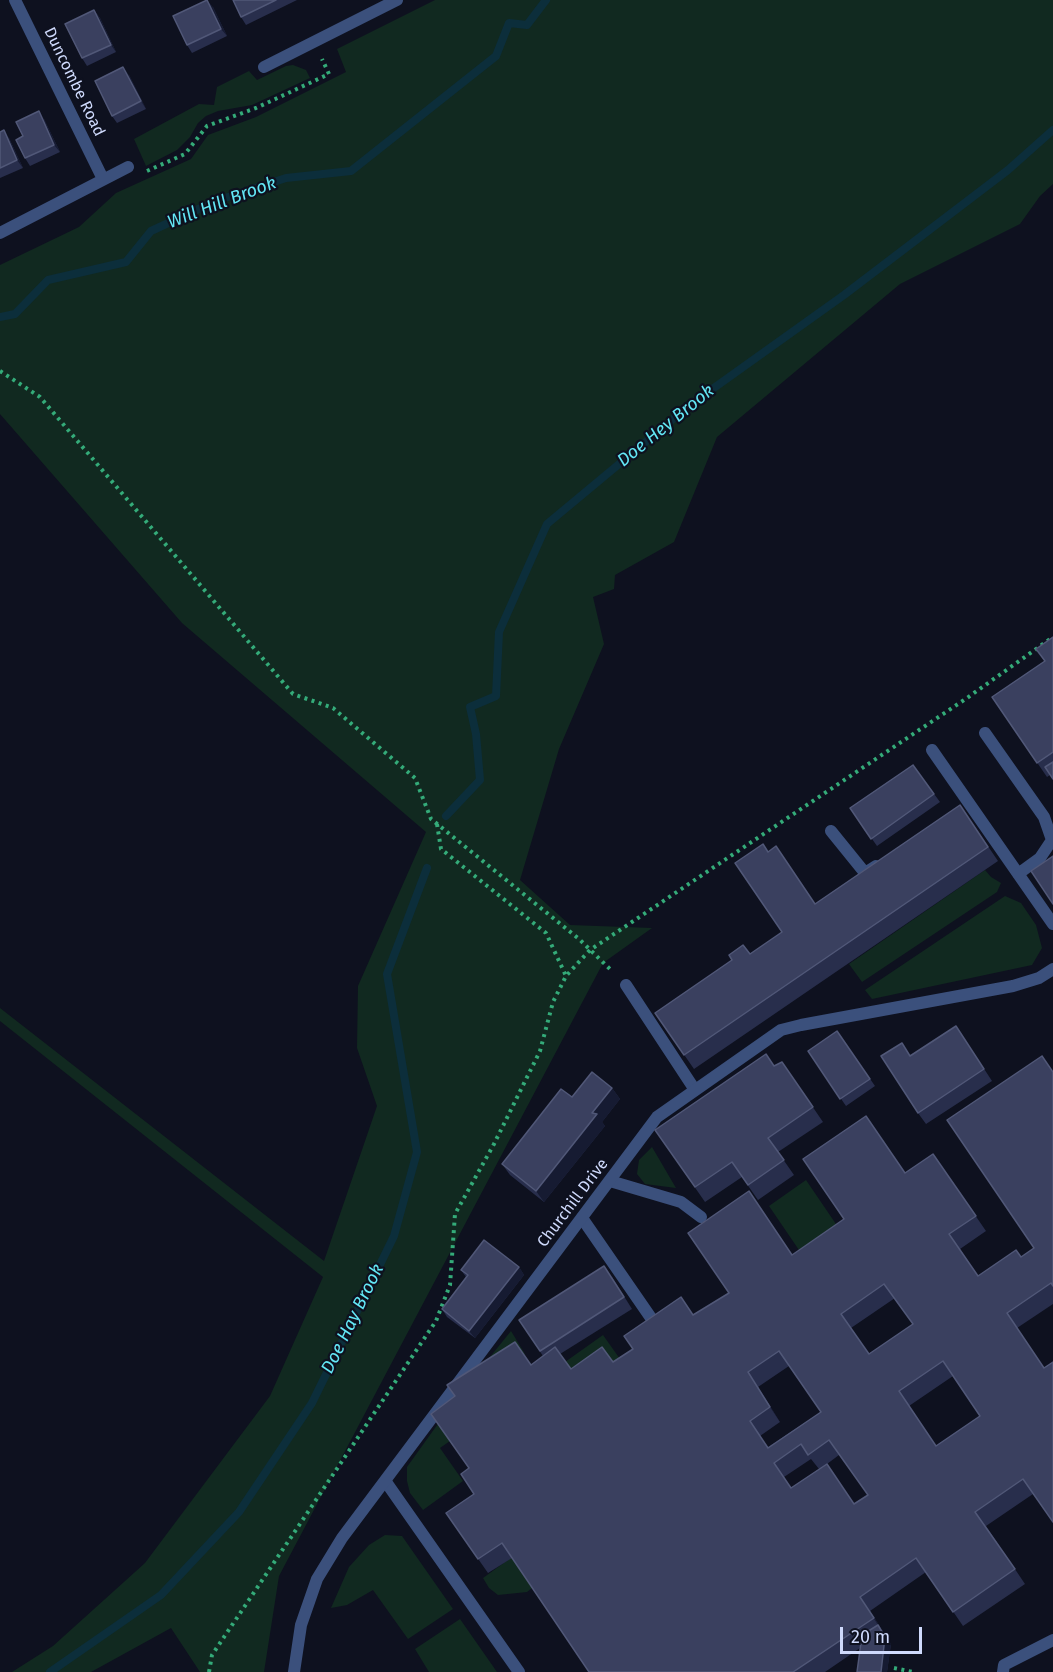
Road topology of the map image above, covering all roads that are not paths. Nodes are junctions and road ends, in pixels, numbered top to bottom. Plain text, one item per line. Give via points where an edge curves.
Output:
1 (15, 0) edge
2 (397, 0) edge
3 (264, 68) dead end
4 (128, 167) road end
5 (103, 179) junction
6 (0, 233) edge
7 (985, 733) dead end
8 (932, 750) dead end
9 (831, 831) dead end
10 (884, 861) edge
11 (1018, 874) junction
12 (1053, 924) edge
13 (1053, 969) edge
14 (626, 985) road end
15 (695, 1090) junction
16 (610, 1181) junction
17 (701, 1217) dead end
18 (582, 1218) junction
19 (661, 1332) edge
20 (386, 1482) junction
21 (1053, 1640) edge
22 (294, 1672) edge
23 (519, 1672) edge
24 (1003, 1672) edge

1 - 5 street, Duncombe Road
2 - 3 street
4 - 5 street
5 - 6 street
7 - 11 street via 1044,817 1052,840 1040,858
8 - 11 street via 965,808
9 - 10 street via 865,873
11 - 12 street
13 - 15 street, Churchill Drive via 1013,986 781,1030
14 - 15 street
15 - 16 street, Churchill Drive via 657,1117
16 - 17 street via 681,1202
16 - 18 street, Churchill Drive
18 - 19 street
18 - 20 street, Churchill Drive
20 - 22 street, Churchill Drive via 342,1538 317,1579 301,1625
20 - 23 street
21 - 24 street via 1004,1665

